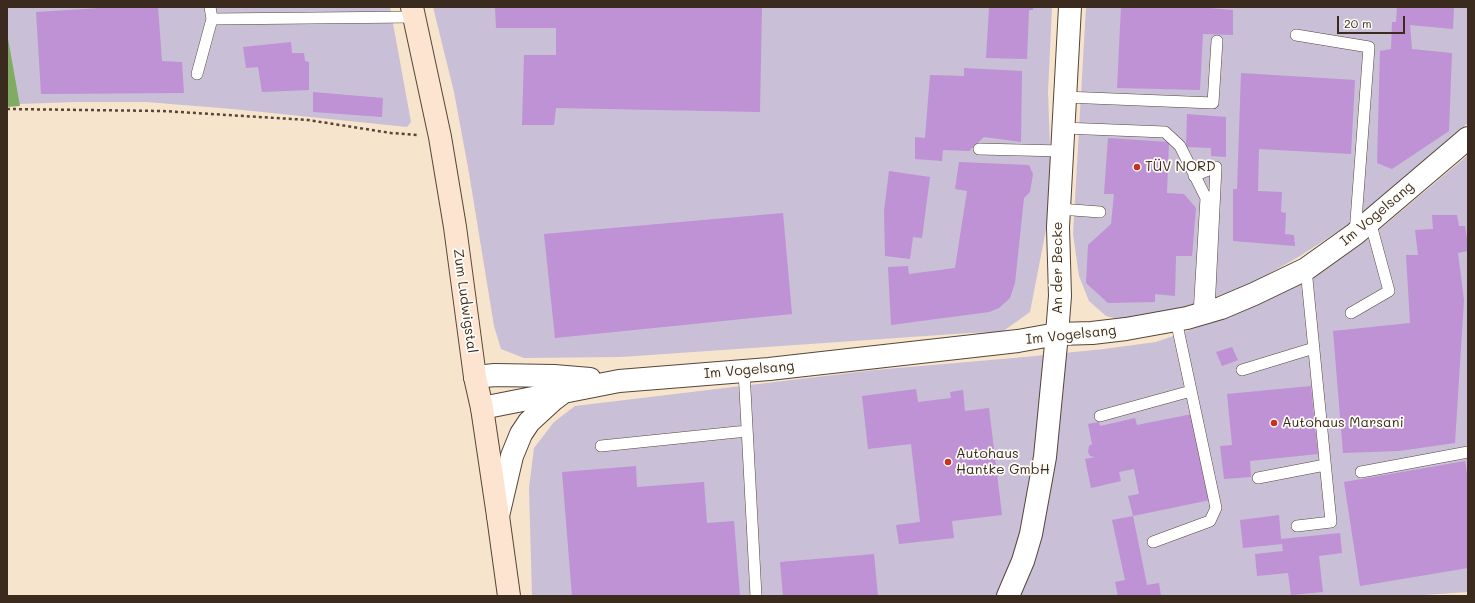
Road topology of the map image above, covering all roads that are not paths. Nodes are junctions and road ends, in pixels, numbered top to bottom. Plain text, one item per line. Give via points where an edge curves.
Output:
1 (210, 7) edge
2 (1070, 7) edge
3 (413, 12) edge
4 (212, 19) junction
5 (1296, 36) dead end
6 (1217, 41) dead end
7 (196, 74) dead end
8 (1065, 97) junction
9 (1063, 128) junction
10 (1468, 138) edge
11 (979, 149) dead end
12 (1062, 151) junction
13 (1194, 176) junction
14 (1059, 209) junction
15 (1100, 212) dead end
16 (1363, 228) junction
17 (1306, 269) junction
18 (1204, 313) junction
19 (1351, 313) dead end
20 (1176, 320) junction
21 (1057, 334) junction
22 (1314, 348) junction
23 (1242, 370) dead end
24 (744, 371) junction
25 (476, 377) junction
26 (619, 381) junction
27 (565, 391) junction
28 (1191, 391) junction
29 (482, 408) junction
30 (1100, 416) dead end
31 (747, 431) junction
32 (601, 446) dead end
33 (1468, 452) edge
34 (1325, 465) junction
35 (1361, 472) dead end
36 (1258, 478) dead end
37 (498, 516) junction
38 (1297, 526) dead end
39 (1153, 542) dead end
40 (509, 596) edge
41 (756, 596) edge
42 (1008, 596) edge

1 - 4 lane
2 - 8 street, An der Becke
3 - 4 lane
3 - 25 street, Zum Ludwigstal via 440,137
4 - 7 lane
5 - 16 lane via 1369,47
6 - 8 lane via 1213,103
8 - 9 street, An der Becke
9 - 12 street, An der Becke
9 - 13 lane via 1165,132 1180,146
10 - 16 street, Im Vogelsang
11 - 12 lane
12 - 14 street, An der Becke
13 - 18 lane via 1206,198
13 - 18 lane via 1216,167
14 - 15 lane
14 - 21 street, An der Becke via 1060,296
16 - 17 street, Im Vogelsang
16 - 19 lane via 1389,291
17 - 18 street, Im Vogelsang via 1254,294
17 - 22 lane
18 - 20 street, Im Vogelsang
20 - 21 street, Im Vogelsang via 1126,329
20 - 28 lane
21 - 24 street, Im Vogelsang via 1018,341
21 - 42 street, An der Becke via 1045,457 1038,499 1023,561
22 - 23 lane
22 - 34 lane
24 - 26 street, Im Vogelsang
24 - 31 lane
25 - 26 street, Im Vogelsang via 554,376
25 - 29 street, Zum Ludwigstal
26 - 27 street, Im Vogelsang
27 - 29 street, Im Vogelsang
27 - 37 street, Im Vogelsang via 541,410 521,434 512,456
28 - 30 lane
28 - 39 lane via 1216,508 1210,521
29 - 37 street, Zum Ludwigstal
31 - 32 lane
31 - 41 lane
33 - 35 lane
34 - 36 lane
34 - 38 lane via 1331,522
37 - 40 street, Zum Ludwigstal

